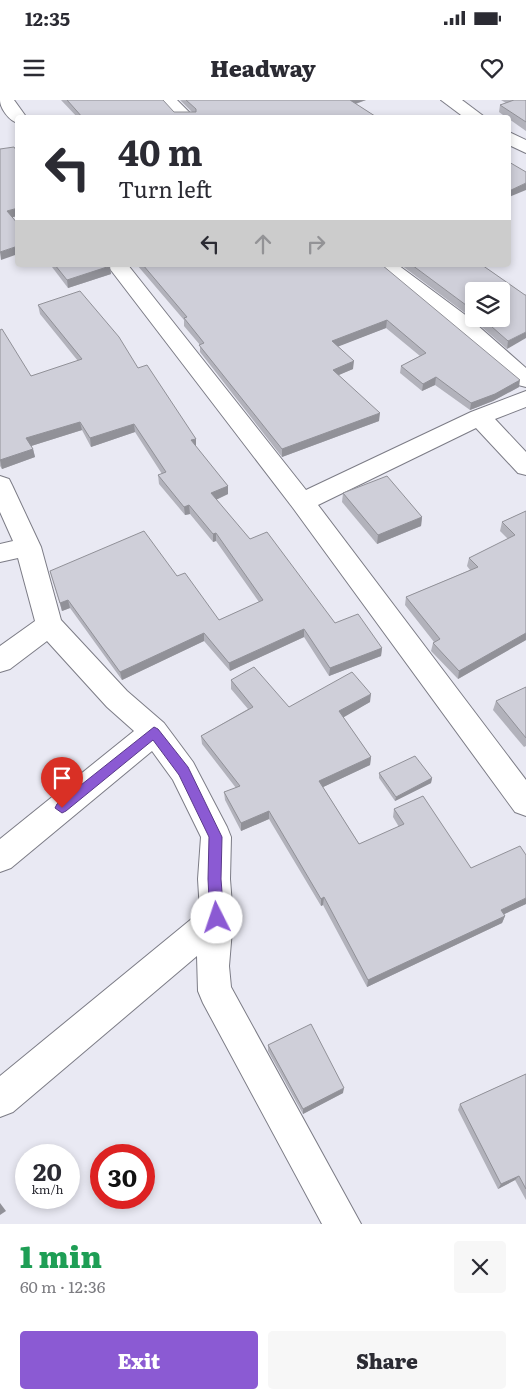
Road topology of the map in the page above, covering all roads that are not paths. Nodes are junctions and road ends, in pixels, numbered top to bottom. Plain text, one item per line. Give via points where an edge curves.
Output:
1 (5, 100) edge
2 (167, 100) edge
3 (450, 100) edge
4 (18, 115) edge
5 (184, 115) edge
6 (473, 115) edge
7 (15, 117) edge
8 (0, 120) edge
9 (511, 138) edge
10 (526, 148) edge
11 (119, 267) edge
12 (389, 267) edge
13 (526, 380) edge
14 (526, 398) edge
15 (479, 417) junction
16 (526, 467) edge
17 (0, 486) edge
18 (302, 502) junction
19 (14, 550) edge
20 (49, 625) junction
21 (0, 661) edge
22 (154, 732) junction
23 (526, 803) edge
24 (0, 858) edge
25 (217, 918) junction
26 (0, 1099) edge
27 (342, 1224) edge

1 - 4 main road
2 - 5 main road
3 - 6 main road
7 - 8 main road
9 - 10 main road
11 - 18 main road
12 - 13 main road via 460,322
14 - 15 main road
15 - 16 main road
15 - 18 main road
17 - 19 main road
18 - 23 main road
19 - 20 main road
20 - 21 main road
20 - 22 main road via 117,700
22 - 24 main road
22 - 25 main road via 184,771 216,837 214,879
25 - 26 main road
25 - 27 main road via 212,966 215,992

